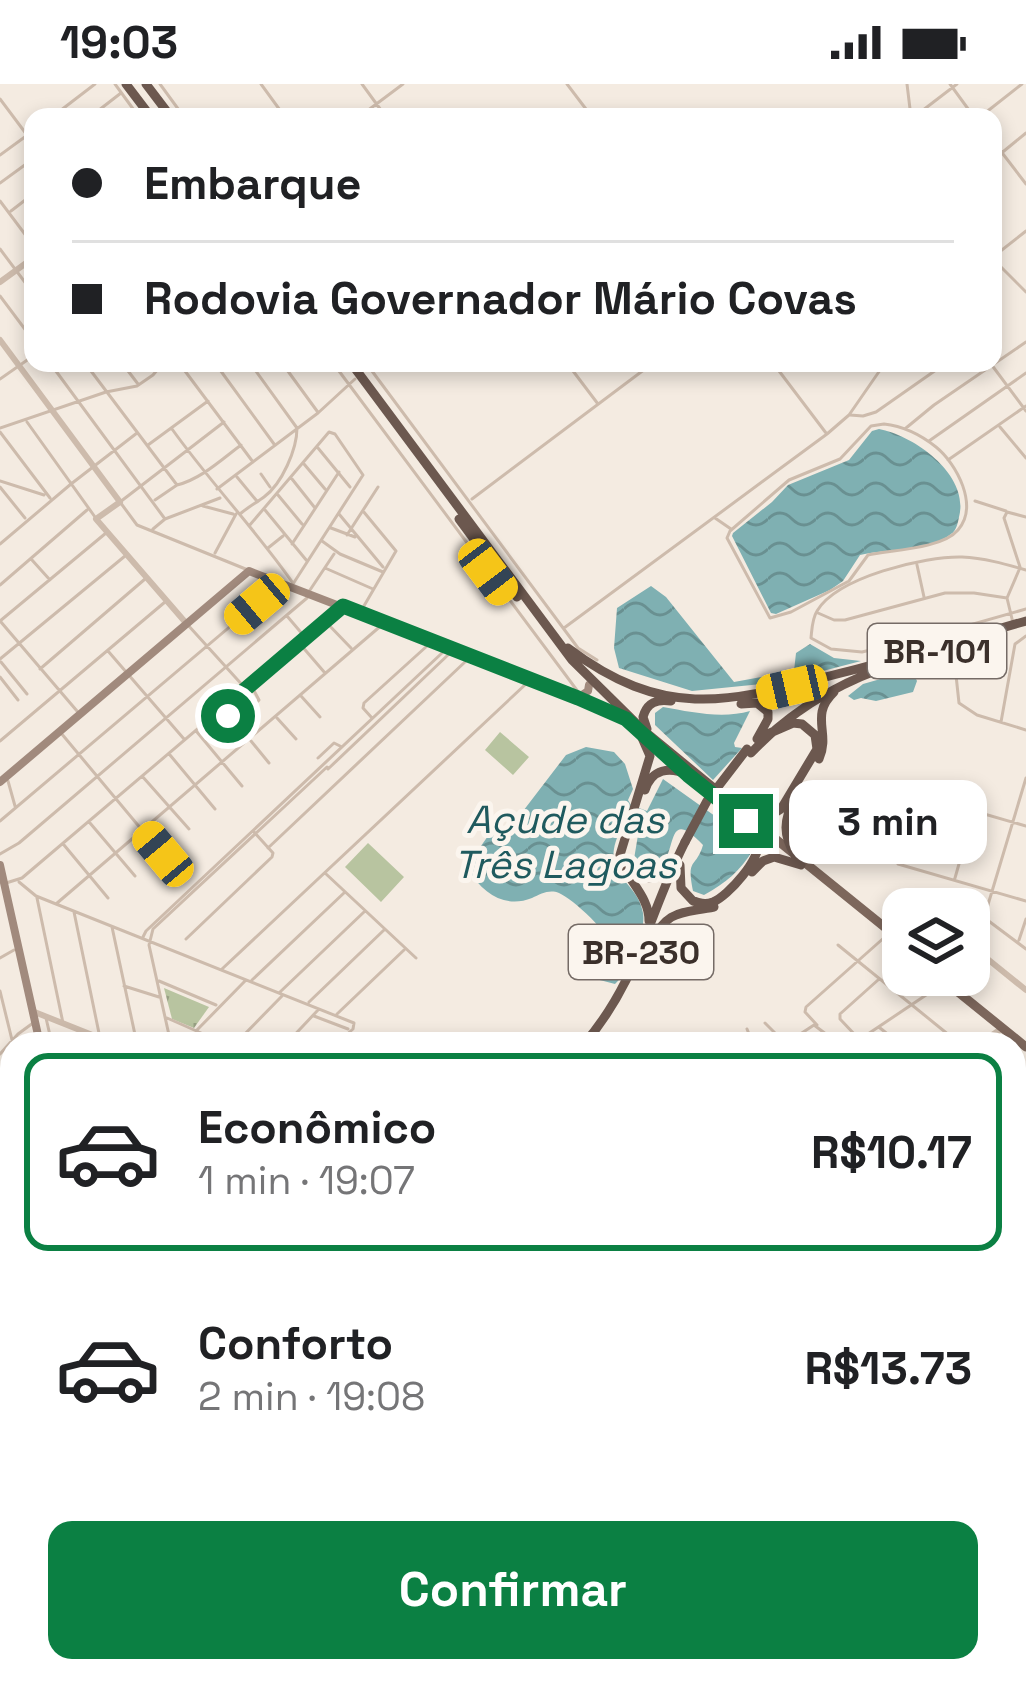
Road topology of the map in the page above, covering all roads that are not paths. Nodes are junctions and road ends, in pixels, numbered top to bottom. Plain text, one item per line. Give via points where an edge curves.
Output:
1 (95, 84) edge
2 (115, 84) edge
3 (362, 84) edge
4 (403, 84) edge
5 (567, 84) edge
6 (1022, 84) edge
7 (151, 85) edge
8 (953, 85) edge
9 (124, 88) edge
10 (0, 99) edge
11 (377, 104) junction
12 (64, 108) edge
13 (175, 108) edge
14 (371, 108) edge
15 (380, 108) edge
16 (585, 108) edge
17 (924, 108) edge
18 (989, 108) edge
19 (9, 110) junction
20 (0, 116) edge
21 (24, 132) edge
22 (1026, 133) edge
23 (1002, 153) joint
24 (1026, 184) edge
25 (0, 201) edge
26 (24, 201) edge
27 (9, 212) junction
28 (1026, 231) edge
29 (24, 233) edge
30 (0, 249) edge
31 (1002, 251) edge
32 (24, 264) edge
33 (1002, 267) edge
34 (16, 270) junction
35 (24, 281) edge
36 (1026, 281) edge
37 (0, 282) edge
38 (1020, 286) junction
39 (1026, 292) edge
40 (0, 296) edge
41 (24, 328) edge
42 (0, 340) edge
43 (24, 362) edge
44 (19, 366) junction
45 (57, 372) edge
46 (92, 372) edge
47 (129, 372) edge
48 (153, 372) edge
49 (186, 372) edge
50 (222, 372) edge
51 (257, 372) edge
52 (288, 372) edge
53 (342, 372) edge
54 (349, 372) edge
55 (354, 372) edge
56 (374, 372) edge
57 (574, 372) edge
58 (641, 372) edge
59 (780, 372) edge
60 (879, 372) edge
61 (933, 372) edge
62 (980, 372) edge
63 (997, 372) edge
64 (1026, 373) edge
65 (0, 379) edge
66 (351, 382) junction
67 (139, 385) junction
68 (1007, 386) junction
69 (106, 392) junction
70 (80, 401) junction
71 (209, 401) junction
72 (598, 404) junction
73 (1025, 408) edge
74 (53, 412) junction
75 (318, 413) junction
76 (849, 415) junction
77 (857, 416) junction
78 (26, 421) junction
79 (224, 422) junction
80 (999, 425) junction
81 (871, 426) junction
82 (297, 428) junction
83 (172, 429) junction
84 (905, 429) junction
85 (0, 430) edge
86 (137, 434) junction
87 (827, 434) junction
88 (928, 442) junction
89 (241, 445) junction
90 (275, 445) junction
91 (147, 446) junction
92 (317, 446) junction
93 (116, 449) junction
94 (187, 450) junction
95 (1026, 458) edge
96 (947, 460) junction
97 (253, 462) junction
98 (303, 463) junction
99 (93, 466) junction
100 (163, 468) junction
101 (339, 472) junction
102 (204, 473) junction
103 (261, 474) dead end
104 (236, 475) junction
105 (290, 478) junction
106 (0, 484) edge
107 (70, 484) junction
108 (141, 485) junction
109 (177, 485) junction
110 (378, 487) dead end
111 (272, 488) junction
112 (217, 489) junction
113 (352, 490) junction
114 (326, 491) junction
115 (277, 494) junction
116 (223, 497) junction
117 (50, 498) junction
118 (256, 500) junction
119 (470, 500) junction
120 (153, 501) junction
121 (975, 501) dead end
122 (120, 502) junction
123 (201, 506) junction
124 (264, 508) junction
125 (315, 508) junction
126 (89, 509) junction
127 (363, 511) junction
128 (1007, 512) junction
129 (338, 513) junction
130 (237, 514) junction
131 (1026, 517) edge
132 (714, 518) junction
133 (96, 519) junction
134 (165, 519) junction
135 (27, 520) junction
136 (249, 526) junction
137 (304, 526) junction
138 (329, 527) junction
139 (351, 529) junction
140 (731, 529) junction
141 (152, 530) junction
142 (0, 532) edge
143 (107, 532) junction
144 (285, 534) junction
145 (347, 535) junction
146 (6, 539) junction
147 (360, 539) junction
148 (321, 540) junction
149 (0, 544) edge
150 (292, 544) junction
151 (268, 548) junction
152 (335, 552) junction
153 (126, 554) junction
154 (214, 556) junction
155 (31, 559) junction
156 (307, 562) junction
157 (917, 563) junction
158 (325, 568) junction
159 (1023, 569) edge
160 (249, 571) junction
161 (385, 571) junction
162 (146, 578) junction
163 (50, 581) junction
164 (289, 584) junction
165 (0, 585) edge
166 (374, 590) junction
167 (310, 593) junction
168 (924, 597) junction
169 (1007, 598) junction
170 (166, 601) junction
171 (343, 606) junction
172 (1026, 609) edge
173 (816, 612) junction
174 (360, 613) junction
175 (286, 616) junction
176 (1012, 620) junction
177 (0, 621) edge
178 (325, 621) junction
179 (186, 623) junction
180 (384, 623) junction
181 (1026, 623) edge
182 (564, 628) junction
183 (1026, 636) edge
184 (306, 637) junction
185 (554, 638) junction
186 (299, 643) junction
187 (942, 643) junction
188 (20, 644) junction
189 (207, 646) junction
190 (427, 646) dead end
191 (0, 647) edge
192 (107, 650) junction
193 (352, 650) junction
194 (442, 653) dead end
195 (449, 655) dead end
196 (2, 658) edge
197 (596, 660) dead end
198 (466, 661) dead end
199 (876, 665) junction
200 (225, 667) junction
201 (40, 669) junction
202 (128, 673) junction
203 (325, 673) junction
204 (0, 677) edge
205 (531, 680) junction
206 (849, 682) junction
207 (589, 685) junction
208 (248, 687) junction
209 (59, 691) junction
210 (27, 694) dead end
211 (299, 694) junction
212 (147, 696) junction
213 (578, 698) junction
214 (18, 700) dead end
215 (221, 710) junction
216 (80, 714) junction
217 (275, 715) junction
218 (320, 717) dead end
219 (166, 718) junction
220 (372, 718) junction
221 (626, 719) junction
222 (1001, 722) junction
223 (0, 726) edge
224 (1026, 730) edge
225 (196, 731) junction
226 (639, 731) junction
227 (59, 732) junction
228 (770, 733) junction
229 (248, 738) junction
230 (296, 739) dead end
231 (757, 739) junction
232 (2, 740) edge
233 (185, 740) junction
234 (658, 742) junction
235 (342, 748) junction
236 (749, 751) junction
237 (169, 753) junction
238 (79, 754) junction
239 (318, 758) dead end
240 (220, 760) junction
241 (269, 763) dead end
242 (326, 767) junction
243 (688, 775) junction
244 (97, 776) junction
245 (142, 776) junction
246 (1026, 778) edge
247 (3, 779) edge
248 (339, 781) junction
249 (194, 784) junction
250 (242, 786) dead end
251 (116, 798) junction
252 (168, 806) junction
253 (637, 806) junction
254 (16, 808) junction
255 (737, 808) junction
256 (215, 809) dead end
257 (0, 821) edge
258 (88, 821) junction
259 (746, 821) junction
260 (1012, 822) junction
261 (1026, 826) edge
262 (141, 828) junction
263 (630, 828) junction
264 (188, 829) dead end
265 (254, 832) junction
266 (62, 844) junction
267 (685, 846) junction
268 (268, 848) junction
269 (114, 851) junction
270 (0, 854) edge
271 (163, 854) dead end
272 (798, 860) junction
273 (898, 864) dead end
274 (680, 865) junction
275 (0, 866) edge
276 (325, 873) junction
277 (87, 874) junction
278 (135, 875) dead end
279 (18, 880) junction
280 (954, 880) junction
281 (4, 884) junction
282 (345, 892) junction
283 (992, 892) junction
284 (36, 896) junction
285 (108, 898) dead end
286 (990, 899) edge
287 (1026, 901) edge
288 (56, 904) junction
289 (365, 910) junction
290 (73, 911) junction
291 (1026, 919) edge
292 (990, 922) edge
293 (111, 926) junction
294 (882, 928) edge
295 (386, 929) junction
296 (882, 931) edge
297 (142, 937) junction
298 (186, 939) dead end
299 (882, 939) edge
300 (149, 940) junction
301 (648, 941) junction
302 (1018, 943) junction
303 (838, 945) dead end
304 (18, 948) junction
305 (406, 949) junction
306 (1026, 949) edge
307 (0, 958) edge
308 (416, 958) dead end
309 (857, 961) junction
310 (990, 961) edge
311 (222, 969) junction
312 (879, 979) junction
313 (157, 980) junction
314 (248, 980) junction
315 (124, 986) junction
316 (1026, 990) edge
317 (0, 991) edge
318 (281, 994) junction
319 (922, 996) edge
320 (965, 996) edge
321 (966, 996) edge
322 (161, 998) junction
323 (1, 1003) edge
324 (308, 1004) junction
325 (912, 1006) junction
326 (219, 1007) junction
327 (320, 1009) junction
328 (32, 1011) junction
329 (46, 1016) junction
330 (314, 1016) junction
331 (336, 1016) junction
332 (165, 1017) junction
333 (34, 1022) junction
334 (63, 1023) junction
335 (765, 1023) dead end
336 (814, 1026) junction
337 (879, 1027) junction
338 (1002, 1027) junction
339 (747, 1029) dead end
340 (350, 1030) joint
341 (196, 1031) joint
342 (10, 1032) edge
343 (24, 1032) edge
344 (37, 1032) edge
345 (49, 1032) edge
346 (87, 1032) edge
347 (99, 1032) edge
348 (134, 1032) edge
349 (168, 1032) edge
350 (246, 1032) edge
351 (298, 1032) edge
352 (597, 1032) edge
353 (748, 1032) edge
354 (774, 1032) edge
355 (804, 1032) edge
356 (822, 1032) edge
357 (852, 1032) edge
358 (871, 1032) edge
359 (885, 1032) edge
360 (945, 1032) edge
361 (995, 1032) edge
362 (1009, 1032) edge
363 (1011, 1032) edge

1 - 12 street
2 - 9 street
3 - 11 street
4 - 11 street
5 - 16 street
6 - 18 street
7 - 13 street
8 - 17 street
10 - 19 street
11 - 14 street
11 - 15 street
19 - 20 street
19 - 21 street
22 - 23 street
23 - 24 street
25 - 27 street
26 - 27 street
27 - 29 street
28 - 31 street
30 - 34 street
32 - 34 street
33 - 38 street
34 - 35 street
34 - 37 street
36 - 38 street
38 - 39 street
40 - 41 street
42 - 44 street
43 - 44 street
44 - 65 street
44 - 74 street
45 - 70 street
46 - 69 street
47 - 67 street
48 - 67 street
49 - 71 street
50 - 90 street
51 - 82 street
52 - 75 street
53 - 66 street
54 - 66 highway
55 - 185 highway
56 - 119 street
57 - 72 street
58 - 72 street
59 - 87 street
60 - 76 street
61 - 77 street via 876,412
62 - 84 street
63 - 68 street
64 - 68 street
66 - 75 street
66 - 207 highway
66 - 213 street
67 - 69 street
68 - 73 street
68 - 88 street
69 - 70 street
69 - 86 street
70 - 74 street
70 - 93 street
71 - 79 street
71 - 83 street
72 - 119 street
73 - 80 street
74 - 78 street
74 - 99 street
75 - 82 street
76 - 77 street
76 - 87 street
77 - 81 street
78 - 85 street
78 - 107 street
79 - 89 street
79 - 94 street
80 - 95 street
80 - 96 street
81 - 84 street
81 - 140 street via 843,457 789,480
82 - 90 street
82 - 111 street via 293,454
83 - 91 street
83 - 94 street
84 - 88 street
85 - 117 street
86 - 91 street
86 - 93 street
87 - 132 street
88 - 96 street
89 - 97 street
89 - 102 street
90 - 97 street
91 - 100 street
92 - 98 street
92 - 101 street
92 - 113 street via 332,431 363,473
93 - 99 street
93 - 108 street
94 - 100 street
94 - 102 street
96 - 140 street via 966,493 957,532 868,555 849,581 788,614 770,618 727,538
97 - 104 street
98 - 105 street
98 - 114 street
99 - 107 street
99 - 122 street
100 - 108 street
100 - 109 street
101 - 113 street
101 - 114 street
102 - 109 street
102 - 112 street
103 - 111 street
104 - 112 street
104 - 118 street
105 - 115 street
105 - 125 street
106 - 117 street
106 - 135 street
107 - 117 street
107 - 126 street
108 - 120 street
108 - 122 street
109 - 120 street
110 - 127 street
111 - 118 street
112 - 116 street
113 - 129 street
114 - 125 street
115 - 124 street
115 - 137 street
116 - 123 street
116 - 130 street
117 - 135 street
118 - 130 street
119 - 182 street
120 - 134 street
121 - 128 street
122 - 133 street
122 - 141 street via 137,525
123 - 130 street
123 - 134 street
124 - 136 street
124 - 144 street
125 - 137 street
126 - 133 street
126 - 155 street
127 - 139 street
127 - 161 street via 396,551
128 - 131 street
128 - 159 street
129 - 138 street
129 - 139 street
130 - 136 street
130 - 154 street
132 - 140 street
132 - 182 street
133 - 143 street
134 - 141 street
135 - 146 street
136 - 151 street
137 - 150 street
138 - 145 street
138 - 148 street
139 - 145 street
139 - 147 street
141 - 154 street
142 - 146 street
143 - 153 street
143 - 163 street
144 - 150 street
144 - 151 street
145 - 147 street
146 - 149 street
147 - 161 street
148 - 152 street
148 - 156 street
150 - 156 street
151 - 164 street
152 - 158 street
152 - 161 street
153 - 162 street
153 - 188 street
154 - 160 street
155 - 163 street
155 - 165 street
156 - 164 street
157 - 159 street via 967,557
157 - 168 street
157 - 173 street via 851,584
158 - 166 street
158 - 167 street
159 - 169 street
160 - 164 main road
160 - 179 main road
161 - 166 street
162 - 170 street
162 - 201 street
163 - 177 street
164 - 167 main road
164 - 189 street
166 - 174 street
167 - 171 main road
167 - 175 street
168 - 169 street
168 - 173 street via 845,620
169 - 176 street
170 - 179 street
170 - 192 street
171 - 174 main road
171 - 178 street
172 - 176 street
173 - 187 street via 811,635 831,649
174 - 180 main road
175 - 184 street
175 - 200 street
176 - 181 highway, BR-101
176 - 187 highway, BR-101
177 - 188 street
178 - 184 street
178 - 193 street
179 - 189 street
179 - 202 main road
180 - 193 street
180 - 205 main road
181 - 187 highway, BR-101
182 - 197 street
183 - 222 street via 1017,641
184 - 186 street
185 - 199 highway via 617,679 685,699 757,695
185 - 234 highway
186 - 203 street
186 - 208 street
187 - 199 highway, BR-101
187 - 206 highway, BR-101
187 - 222 street via 955,666 959,703
188 - 196 street
188 - 201 street
189 - 200 street
189 - 212 street
190 - 220 street via 364,703
191 - 196 street
192 - 202 street
192 - 209 street
193 - 203 street
194 - 220 street
195 - 242 street
196 - 210 street
198 - 248 street
199 - 231 highway via 819,692
200 - 208 street
200 - 219 street
201 - 209 street
202 - 212 street
202 - 216 main road
203 - 211 street
204 - 214 street
205 - 213 main road
205 - 276 street
206 - 228 highway, BR-101
206 - 272 highway via 823,705 823,751 788,811 786,837
207 - 213 main road
207 - 221 highway
208 - 215 street
208 - 215 street via 257,703 234,720
209 - 216 street
209 - 232 street
211 - 217 street
211 - 218 street
212 - 219 street
212 - 238 street
213 - 221 main road
215 - 225 street
216 - 227 main road
217 - 229 street
217 - 230 street
219 - 233 street
219 - 244 street
220 - 235 street
221 - 226 highway
222 - 224 street
223 - 232 street
225 - 233 street
225 - 240 street
226 - 243 highway
226 - 253 highway via 650,756
227 - 238 street
227 - 247 main road
228 - 236 highway, BR-101
228 - 255 highway via 802,724 815,735 815,755 775,814
229 - 240 street
229 - 241 street
231 - 234 highway via 769,716 761,704 659,700 643,717
231 - 236 highway
233 - 237 street
234 - 255 highway
235 - 239 street via 334,743
235 - 242 street
236 - 267 highway, BR-101, bridge
237 - 245 street
237 - 249 street
238 - 244 street
238 - 254 street
240 - 249 street
240 - 250 street
242 - 248 street
242 - 265 street
243 - 253 highway via 660,771
243 - 259 highway
244 - 251 street
244 - 270 street
245 - 251 street
245 - 252 street
246 - 260 street
247 - 254 street
248 - 268 street
249 - 252 street
249 - 256 street
251 - 258 street
251 - 262 street
252 - 262 street
252 - 264 street
253 - 263 highway
254 - 257 street
255 - 272 main road
258 - 266 street
258 - 269 street
259 - 272 main road
259 - 274 highway via 757,838 756,857 716,900 684,893
260 - 261 street
260 - 280 street via 974,811
260 - 283 street
262 - 269 street
262 - 271 street
263 - 267 highway via 626,860 643,878 662,876
263 - 301 highway via 621,862 648,906
265 - 268 street
265 - 297 street
265 - 300 street
266 - 277 street
266 - 279 street
267 - 274 highway, BR-101
267 - 301 highway, BR-230
268 - 298 street via 272,857
269 - 277 street
269 - 278 street
272 - 294 main road
272 - 296 main road
272 - 301 highway via 770,858 719,905 666,918
273 - 280 street
274 - 301 highway, BR-230
275 - 281 main road
276 - 282 street
276 - 311 street
277 - 285 street
277 - 288 street
279 - 281 street
279 - 284 street
280 - 283 street
281 - 304 main road
282 - 289 street
282 - 314 street
283 - 286 street
283 - 287 street
284 - 288 street
284 - 334 street
288 - 290 street
289 - 295 street
289 - 318 street
290 - 293 street
290 - 347 street
291 - 302 street
292 - 302 street
293 - 297 street
293 - 315 street
295 - 305 street
295 - 324 street
297 - 300 street
299 - 309 street
300 - 311 street
300 - 313 street
301 - 352 highway, BR-230 via 627,994
302 - 306 street
303 - 309 street
304 - 307 street
304 - 328 main road
305 - 308 street
305 - 331 street
309 - 312 street
309 - 336 street via 805,1009
310 - 316 street
311 - 314 street
312 - 325 street
312 - 357 street via 840,1014
313 - 322 street
313 - 326 street
314 - 318 street
314 - 326 street
315 - 322 street
315 - 348 street
317 - 323 street
318 - 324 street
318 - 350 street
319 - 325 street
320 - 338 main road
321 - 363 main road
322 - 332 street
323 - 342 street
324 - 327 street
325 - 337 street
325 - 360 street
326 - 341 street
327 - 330 street
327 - 331 street
328 - 329 street
328 - 333 main road
329 - 334 street
329 - 345 street
330 - 340 street
330 - 351 street
331 - 340 street via 354,1023
332 - 341 street
332 - 349 street
333 - 343 street
333 - 344 main road
334 - 346 street
335 - 354 street
336 - 355 street
336 - 356 street
337 - 358 street
337 - 359 street
338 - 361 street
338 - 362 main road
339 - 353 street

